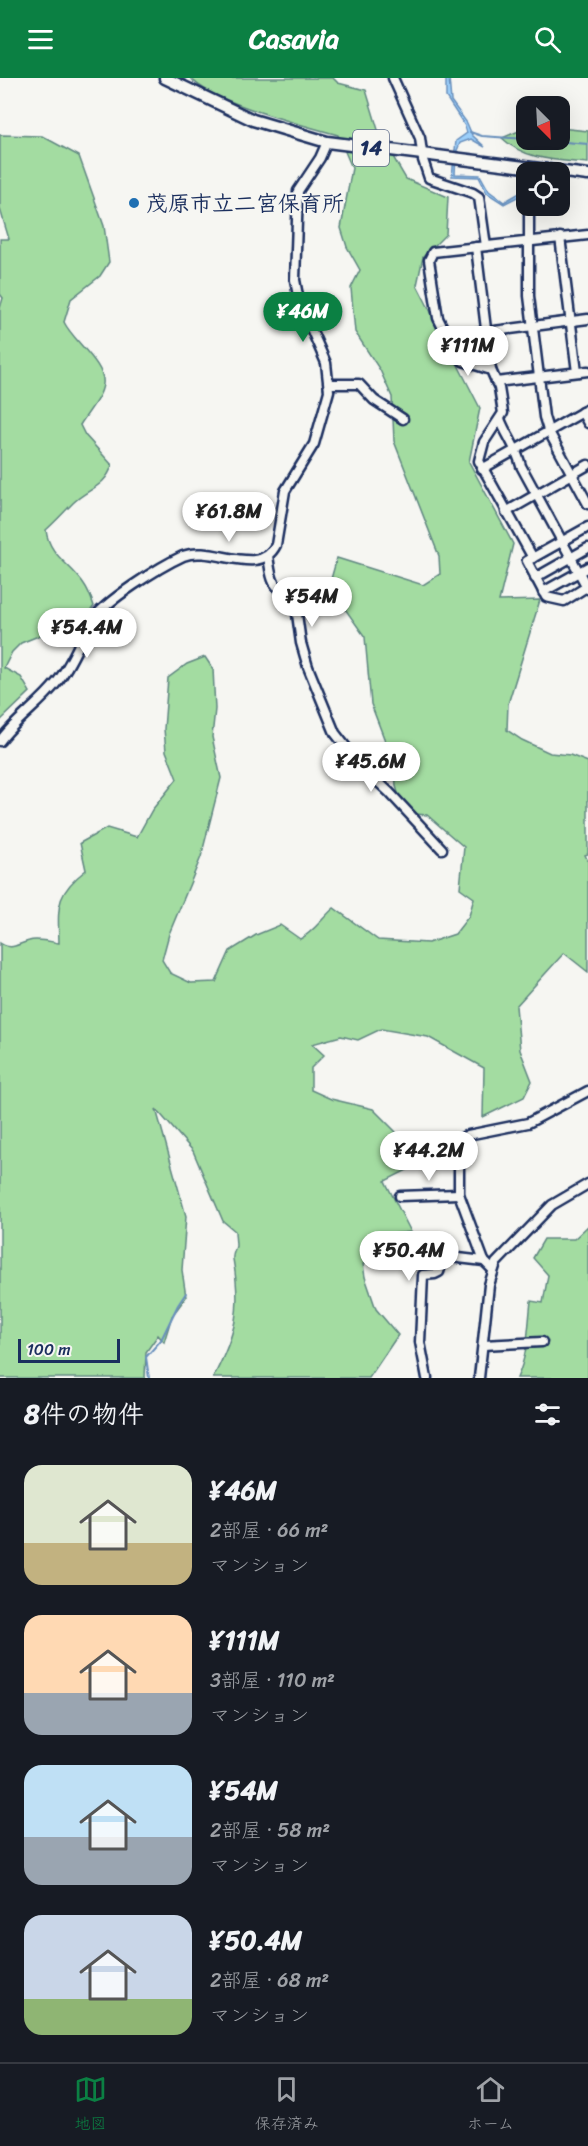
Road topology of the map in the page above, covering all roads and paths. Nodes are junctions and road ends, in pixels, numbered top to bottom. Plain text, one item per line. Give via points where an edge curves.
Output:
1 (165, 78) edge
2 (393, 78) edge
3 (327, 142) junction
4 (423, 155) junction
5 (516, 168) edge
6 (570, 173) edge
7 (588, 175) edge
8 (529, 216) edge
9 (588, 235) edge
10 (560, 237) junction
11 (528, 241) junction
12 (486, 246) junction
13 (476, 247) junction
14 (588, 319) edge
15 (571, 321) junction
16 (532, 326) junction
17 (487, 331) junction
18 (447, 337) junction
19 (490, 370) junction
20 (588, 371) edge
21 (577, 372) junction
22 (538, 377) junction
23 (496, 382) junction
24 (329, 384) junction
25 (585, 410) edge
26 (403, 419) dead end
27 (500, 419) junction
28 (588, 423) edge
29 (548, 430) junction
30 (517, 449) junction
31 (588, 465) edge
32 (482, 469) junction
33 (571, 474) junction
34 (536, 495) junction
35 (588, 504) edge
36 (506, 512) junction
37 (588, 527) edge
38 (562, 542) junction
39 (588, 548) edge
40 (268, 556) junction
41 (533, 558) junction
42 (571, 558) junction
43 (588, 567) edge
44 (579, 572) junction
45 (535, 578) junction
46 (588, 587) edge
47 (543, 592) junction
48 (0, 741) edge
49 (442, 849) dead end
50 (588, 1091) edge
51 (588, 1184) edge
52 (459, 1194) junction
53 (400, 1196) dead end
54 (484, 1261) junction
55 (493, 1270) junction
56 (542, 1342) dead end
57 (483, 1345) junction
58 (427, 1378) edge
59 (479, 1378) edge

1 - 3 main road, 14 via 253,120
2 - 4 street via 420,138
3 - 4 main road, 14
3 - 24 street via 298,191 295,280 299,301 326,363
4 - 5 main road, 14
4 - 12 street via 429,178 479,197
6 - 7 main road, 14
8 - 11 street
9 - 10 street
10 - 11 street
10 - 15 street
11 - 12 street
11 - 16 street
12 - 13 street
13 - 17 street
13 - 18 street via 433,252 429,260 438,318
14 - 15 street
15 - 16 street
15 - 21 street
16 - 17 street
16 - 22 street
17 - 18 street
17 - 19 street
18 - 19 street via 463,362
19 - 23 street
20 - 21 street
21 - 22 street
22 - 23 street
22 - 29 street
23 - 27 street via 502,405
24 - 26 street via 359,384 374,400
24 - 40 street via 317,436 285,491 276,545
25 - 28 street
25 - 29 street
27 - 30 street
27 - 32 street via 481,447
29 - 30 street
29 - 33 street
30 - 32 street
30 - 34 street via 520,466
31 - 33 street
32 - 36 street
33 - 34 street
33 - 35 street
34 - 36 street
34 - 38 street
36 - 41 street
37 - 38 street
38 - 41 street
38 - 42 street
39 - 42 street
40 - 48 street via 255,561 193,552 118,595 92,620 57,683
40 - 49 street via 274,585 282,592 291,592 298,600 301,643 335,733
41 - 45 street via 527,561
42 - 44 street
42 - 45 street
43 - 44 street
44 - 46 street
44 - 47 street
45 - 47 street
46 - 47 street via 564,601 546,597
50 - 52 street via 528,1123 459,1140
51 - 55 street via 543,1214
52 - 53 street
52 - 54 street
54 - 55 street
54 - 58 street via 450,1257 443,1260 439,1272 423,1275 420,1342
55 - 57 street
56 - 57 street
57 - 59 street

